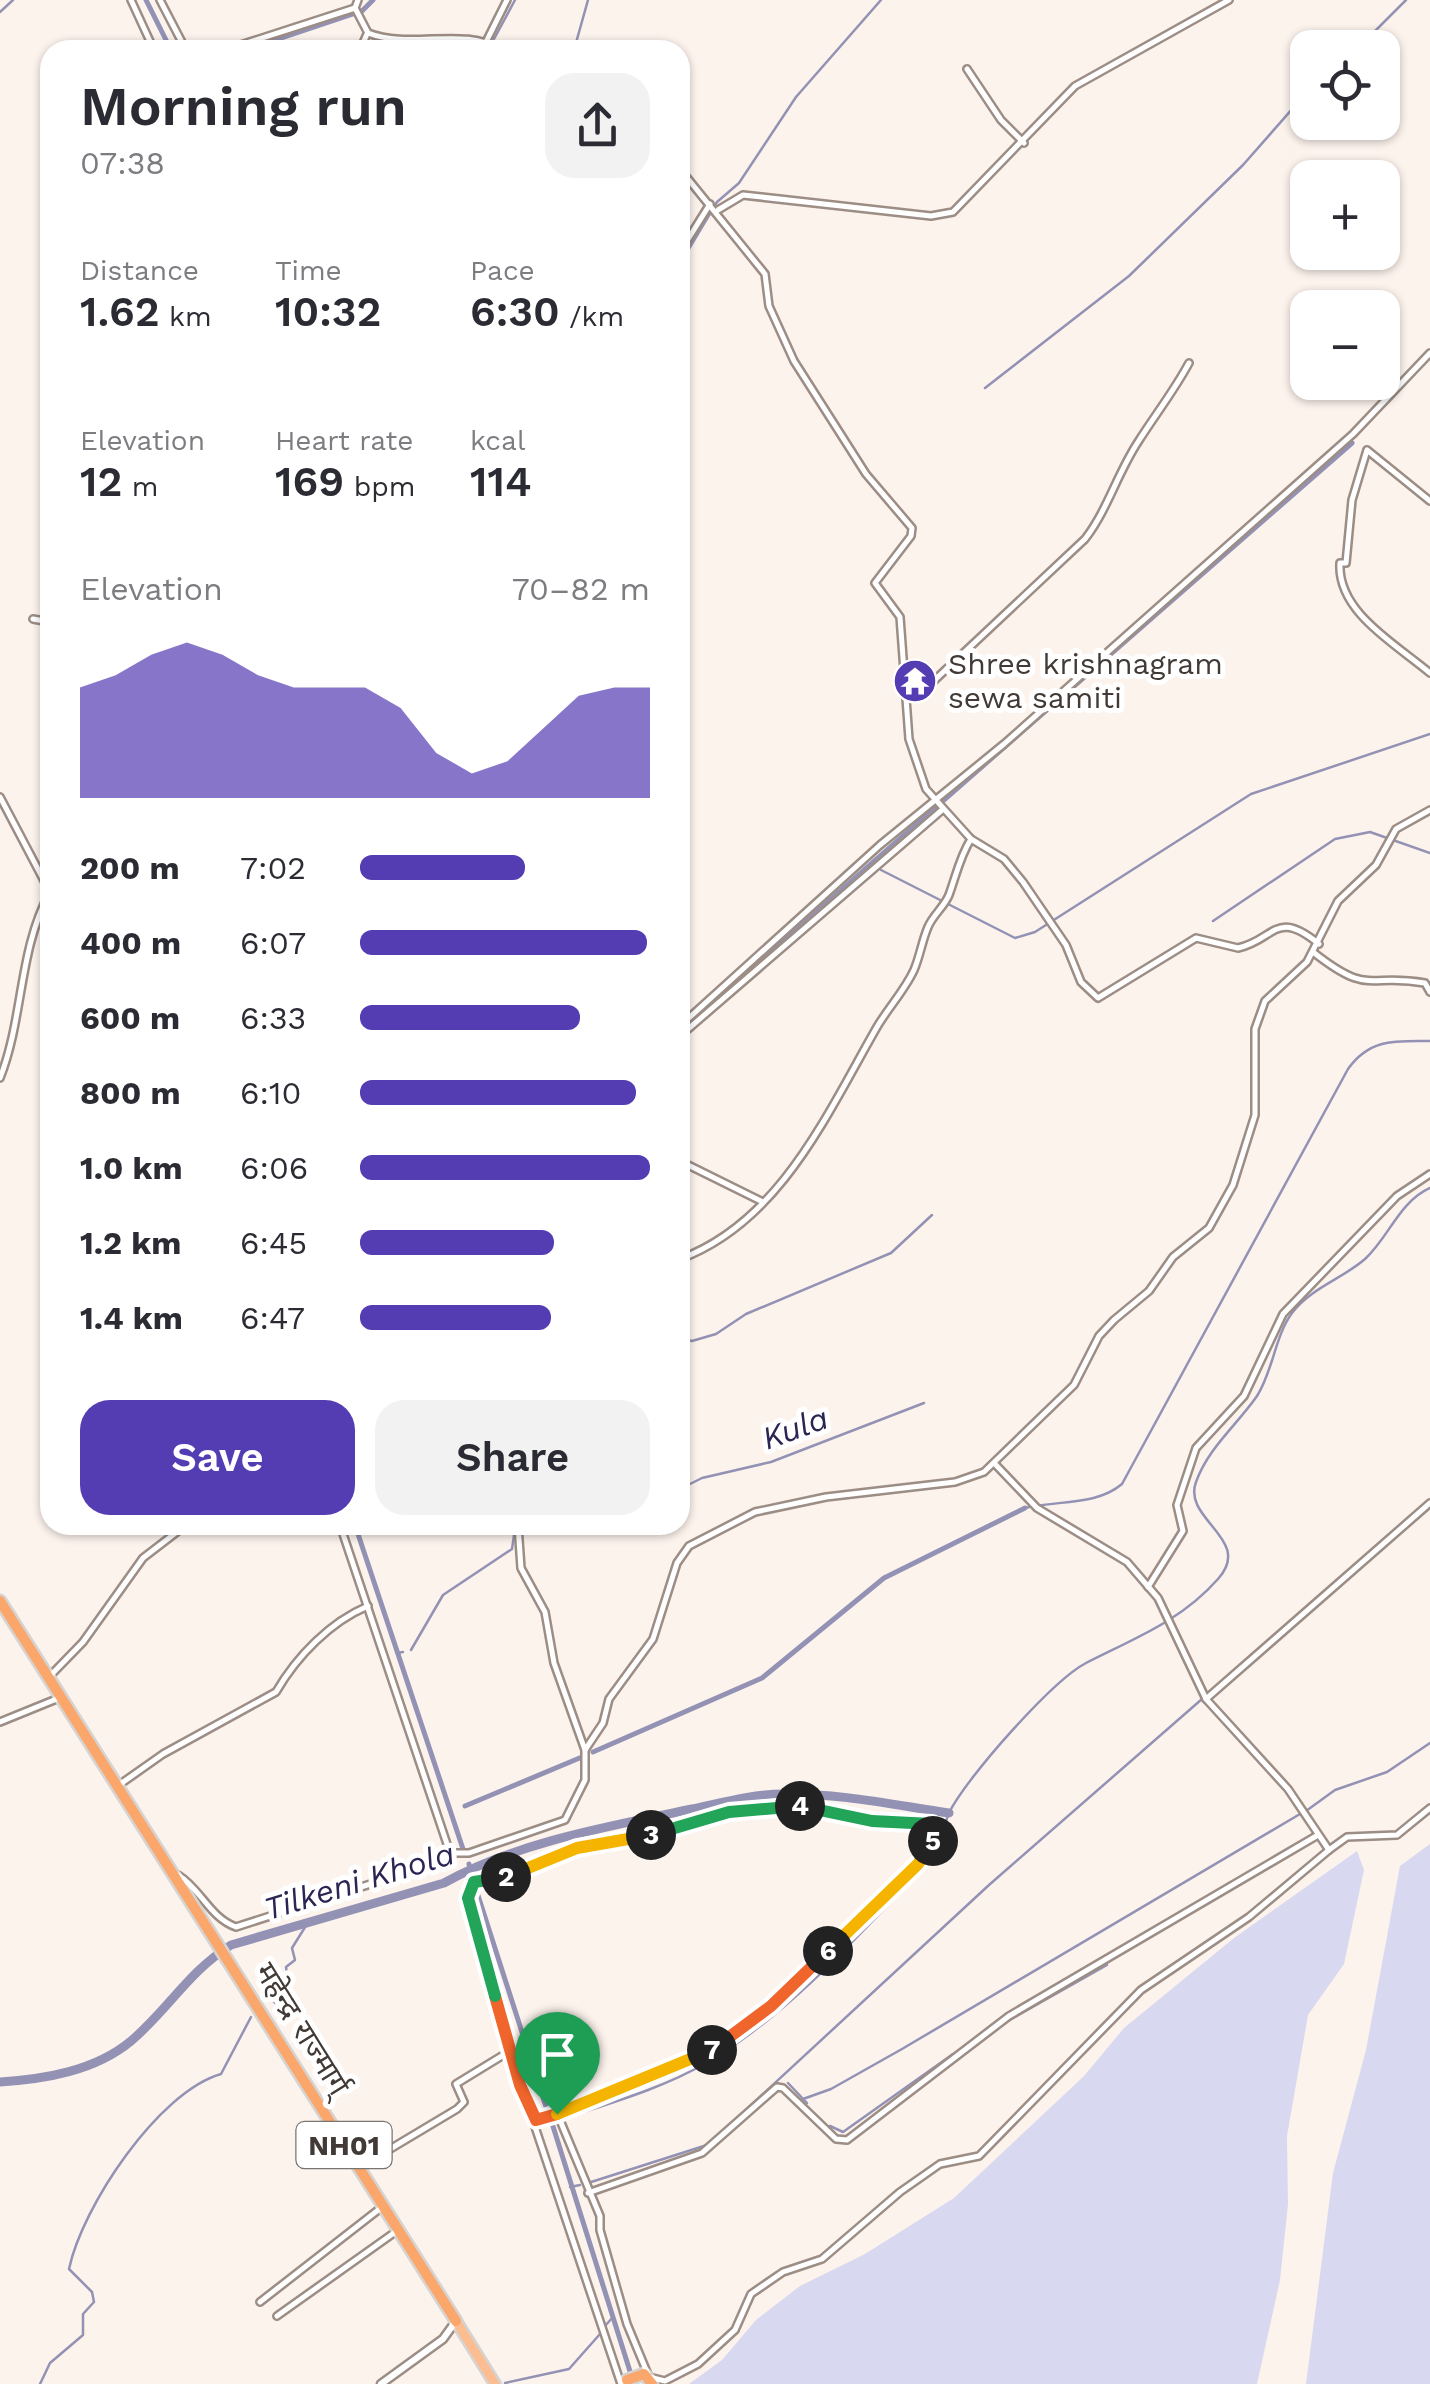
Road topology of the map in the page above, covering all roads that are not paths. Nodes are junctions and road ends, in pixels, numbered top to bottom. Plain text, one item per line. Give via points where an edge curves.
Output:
1 (131, 0) edge
2 (160, 0) edge
3 (506, 0) edge
4 (1229, 0) edge
5 (355, 3) edge
6 (368, 33) junction
7 (149, 40) edge
8 (181, 40) edge
9 (253, 40) edge
10 (365, 40) edge
11 (396, 40) edge
12 (487, 40) edge
13 (968, 70) dead end
14 (1024, 143) junction
15 (690, 181) edge
16 (713, 207) junction
17 (690, 238) edge
18 (1430, 353) edge
19 (1190, 363) dead end
20 (1430, 501) edge
21 (33, 619) dead end
22 (40, 620) edge
23 (1430, 672) edge
24 (907, 698) junction
25 (0, 798) edge
26 (934, 799) junction
27 (942, 810) junction
28 (1430, 810) edge
29 (970, 839) junction
30 (40, 873) edge
31 (40, 917) edge
32 (1318, 944) junction
33 (1313, 952) junction
34 (1430, 992) edge
35 (690, 1017) edge
36 (690, 1027) edge
37 (0, 1078) edge
38 (690, 1166) edge
39 (1430, 1174) edge
40 (763, 1202) junction
41 (690, 1254) edge
42 (995, 1464) junction
43 (1430, 1503) edge
44 (173, 1535) edge
45 (343, 1535) edge
46 (519, 1535) edge
47 (1148, 1588) junction
48 (0, 1601) edge
49 (368, 1606) junction
50 (50, 1676) junction
51 (62, 1696) junction
52 (1206, 1699) junction
53 (0, 1722) edge
54 (586, 1750) junction
55 (117, 1786) junction
56 (1430, 1808) edge
57 (1318, 1835) junction
58 (1328, 1850) junction
59 (450, 1853) junction
60 (178, 1875) junction
61 (510, 2052) junction
62 (557, 2114) junction
63 (536, 2120) junction
64 (359, 2168) junction
65 (588, 2193) junction
66 (382, 2207) junction
67 (398, 2230) junction
68 (260, 2302) dead end
69 (277, 2316) dead end
70 (456, 2321) junction
71 (635, 2381) edge
72 (381, 2384) edge
73 (495, 2384) edge

1 - 7 street
2 - 8 street
3 - 12 street
4 - 14 street via 1075,86
5 - 6 street
5 - 9 street
6 - 10 street
6 - 11 street
13 - 14 street
14 - 16 street via 944,215 743,196 721,212
15 - 16 street
16 - 17 street
16 - 24 street via 765,274 783,340 844,442 912,528 874,583 900,617
18 - 26 street via 1353,434
19 - 24 street via 1085,539 923,691
20 - 23 street via 1367,450 1339,582 1357,613
21 - 22 street
24 - 26 street via 912,754
25 - 30 street
26 - 27 street
26 - 35 street
27 - 29 street
27 - 36 street
28 - 32 street via 1392,834 1376,865 1338,901
29 - 32 street via 1004,859 1023,882 1066,945 1081,982 1098,998 1196,938 1238,948 1282,928
29 - 40 street via 910,979 806,1150
31 - 37 street via 26,952 16,1026
32 - 33 street
33 - 34 street via 1361,982 1410,980 1426,983
33 - 42 street via 1256,1018 1256,1115 1217,1216 1099,1336 1074,1385
38 - 40 street
39 - 47 street via 1397,1196 1282,1314 1244,1396 1196,1448 1177,1505 1182,1530
40 - 41 street via 725,1238
42 - 47 street via 1035,1506 1127,1562
42 - 54 street via 955,1482 755,1512 689,1546 653,1639 609,1699
43 - 52 street
44 - 50 street via 144,1558
45 - 49 street
46 - 54 street via 521,1568 548,1622 554,1663
47 - 52 street via 1165,1607
48 - 50 highway, महेन्द्र राज्मार्ग् / NH01
49 - 55 street via 338,1621 265,1700
49 - 59 street
50 - 51 highway, महेन्द्र राज्मार्ग् / NH01
51 - 53 street
51 - 55 highway, महेन्द्र राज्मार्ग् / NH01
52 - 57 street via 1288,1788
54 - 59 street via 585,1780 565,1820 469,1853
55 - 60 highway, महेन्द्र राज्मार्ग् / NH01
56 - 58 street via 1397,1835 1347,1837
57 - 58 street
57 - 65 street via 1010,2016 847,2140 836,2139 776,2088 702,2153
58 - 71 street via 1249,1918 1141,1990 978,2156 940,2164 822,2259 783,2272 751,2294 735,2330 698,2364 665,2381
59 - 60 street via 236,1926 222,1922
60 - 64 highway, महेन्द्र राज्मार्ग् / NH01
61 - 62 street via 468,1898 474,1882 577,1848 620,1844 729,1812 784,1804 872,1821 932,1824 936,1832 918,1864 741,2031 700,2058
61 - 63 street
61 - 64 street via 456,2084 464,2102 457,2110
62 - 63 street
62 - 65 street
63 - 71 street via 564,2204 562,2217
64 - 66 highway, महेन्द्र राज्मार्ग् / NH01
65 - 71 street via 600,2216
66 - 67 highway, महेन्द्र राज्मार्ग् / NH01
66 - 68 street
67 - 69 street
67 - 70 highway, महेन्द्र राज्मार्ग् / NH01
70 - 72 street
70 - 73 main road, महेन्द्र राज्मार्ग्

